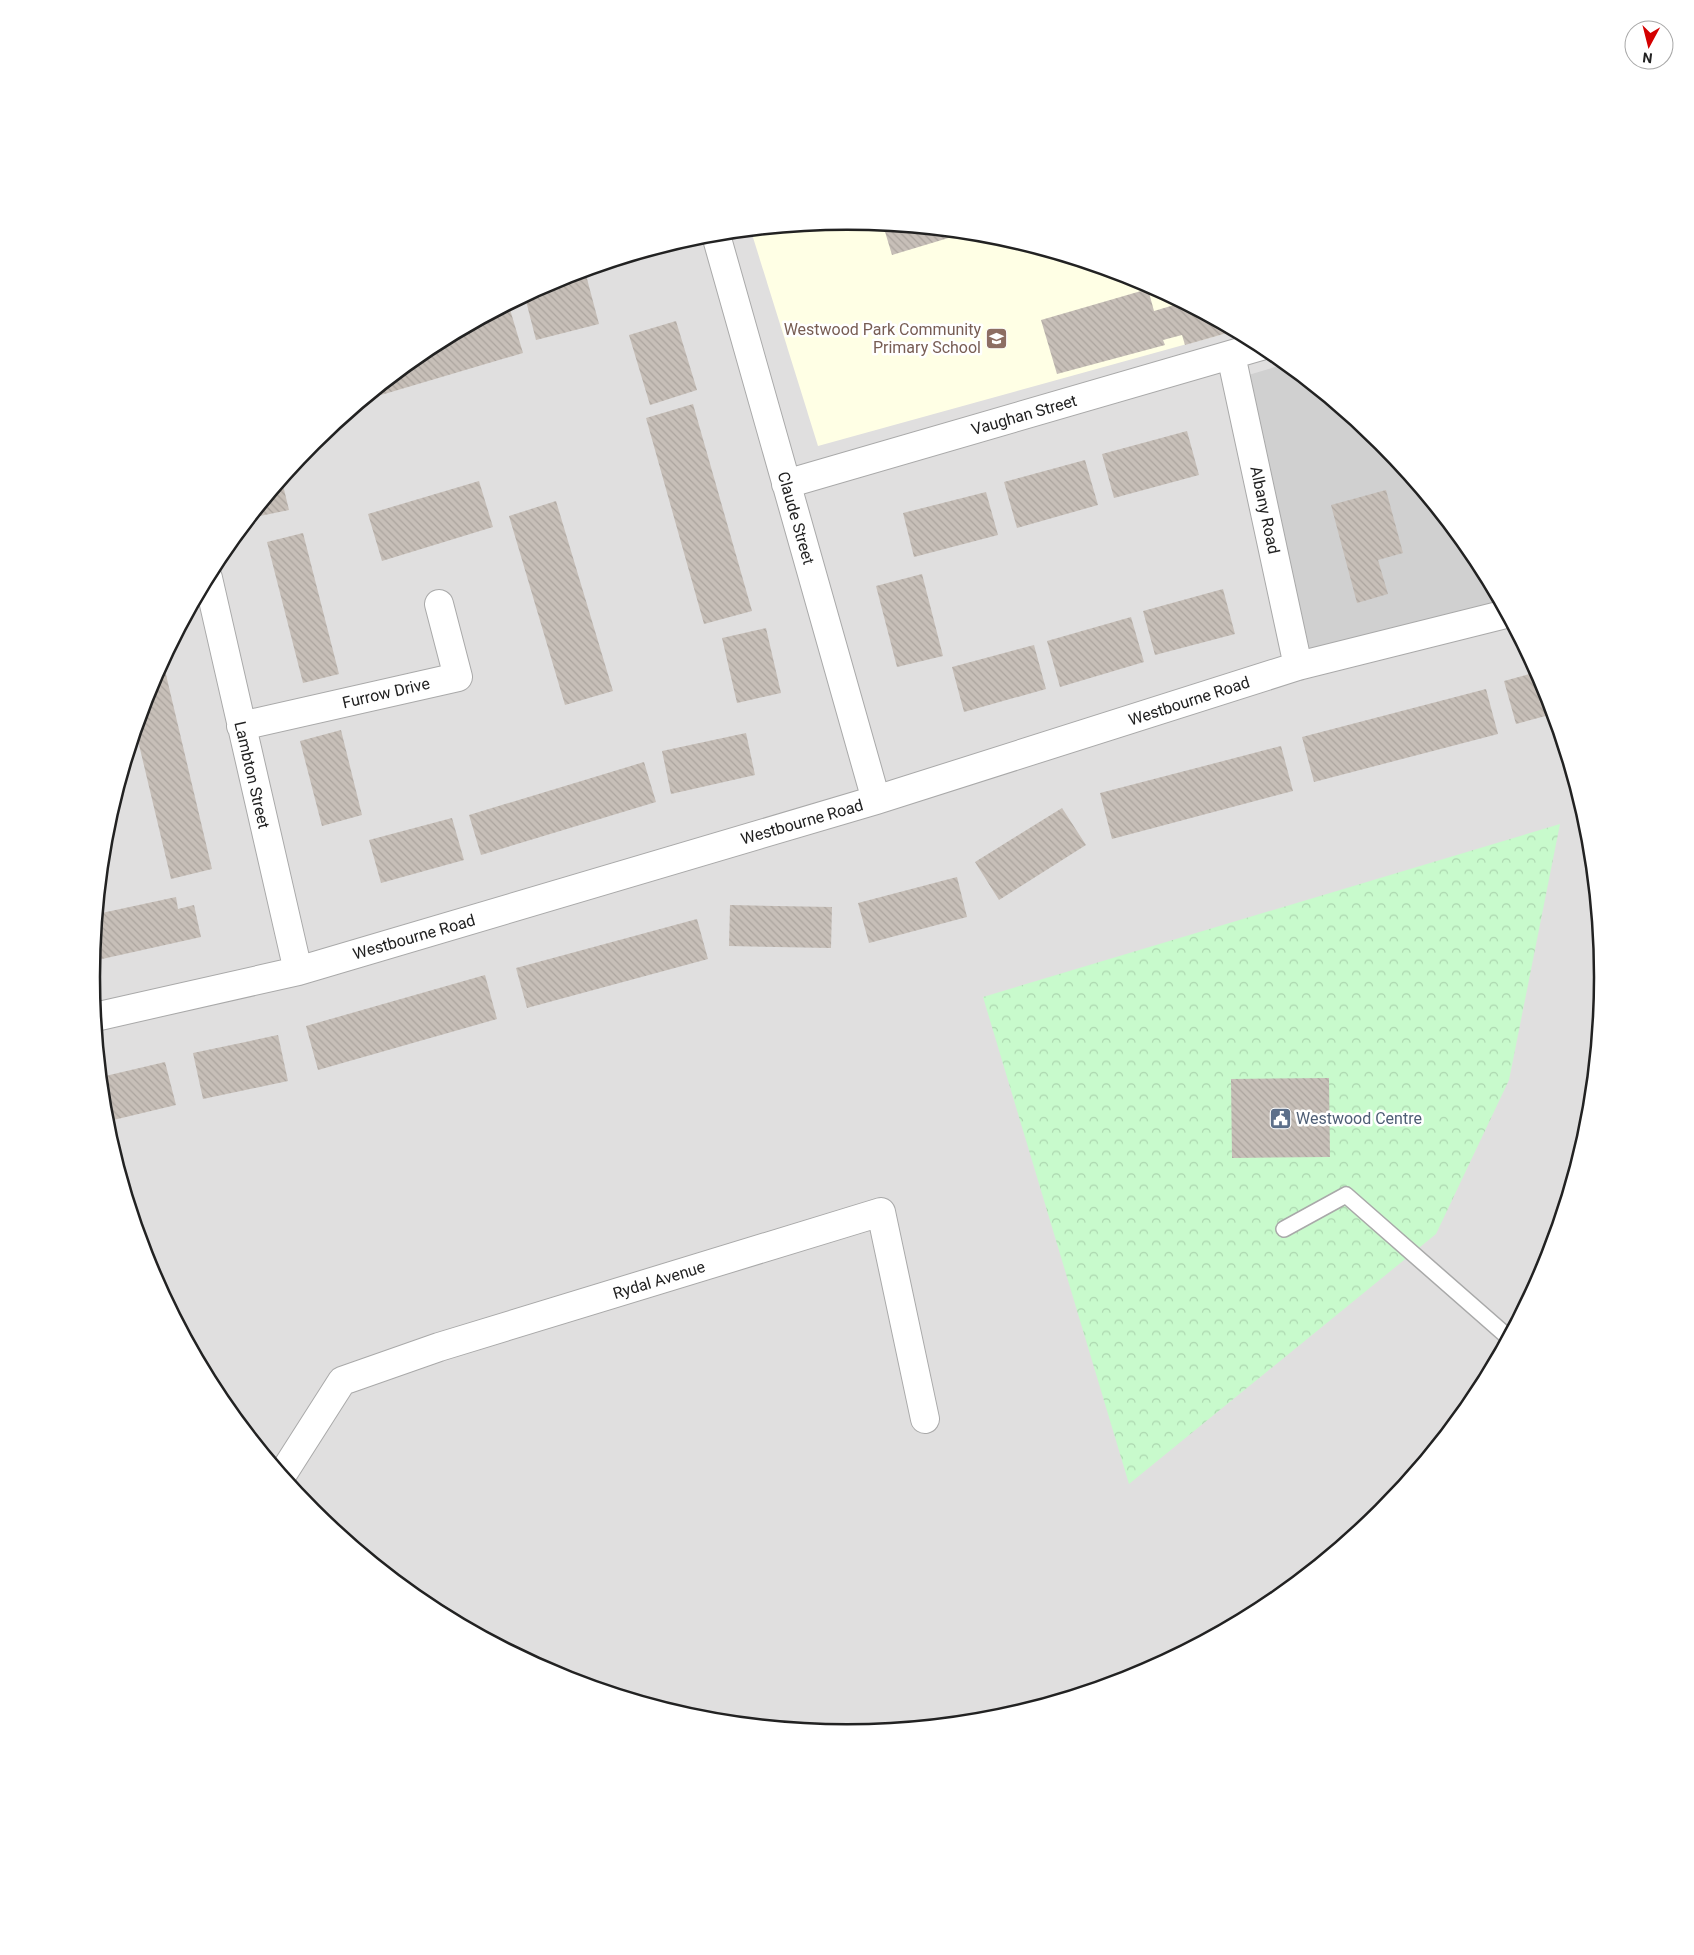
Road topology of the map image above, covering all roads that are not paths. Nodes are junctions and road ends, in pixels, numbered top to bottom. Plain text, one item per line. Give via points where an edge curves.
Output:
1 (718, 242) edge
2 (1250, 349) edge
3 (1231, 355) junction
4 (786, 484) junction
5 (210, 588) edge
6 (439, 604) dead end
7 (1500, 615) edge
8 (1298, 666) junction
9 (241, 726) junction
10 (876, 800) junction
11 (298, 971) junction
12 (102, 1016) edge
13 (1284, 1229) dead end
14 (1504, 1333) edge
15 (925, 1419) dead end
16 (285, 1470) edge

1 - 4 street, Claude Street
2 - 3 street, Vaughan Street
3 - 4 street, Vaughan Street
3 - 8 street, Albany Road
4 - 10 street, Claude Street
5 - 9 street, Lambton Street
6 - 9 street, Furrow Drive via 458,677
7 - 8 street, Westbourne Road
8 - 10 street, Westbourne Road
9 - 11 street, Lambton Street
10 - 11 street, Westbourne Road
11 - 12 street, Westbourne Road
13 - 14 lane via 1346,1195
15 - 16 street, Rydal Avenue via 881,1212 448,1344 342,1381

